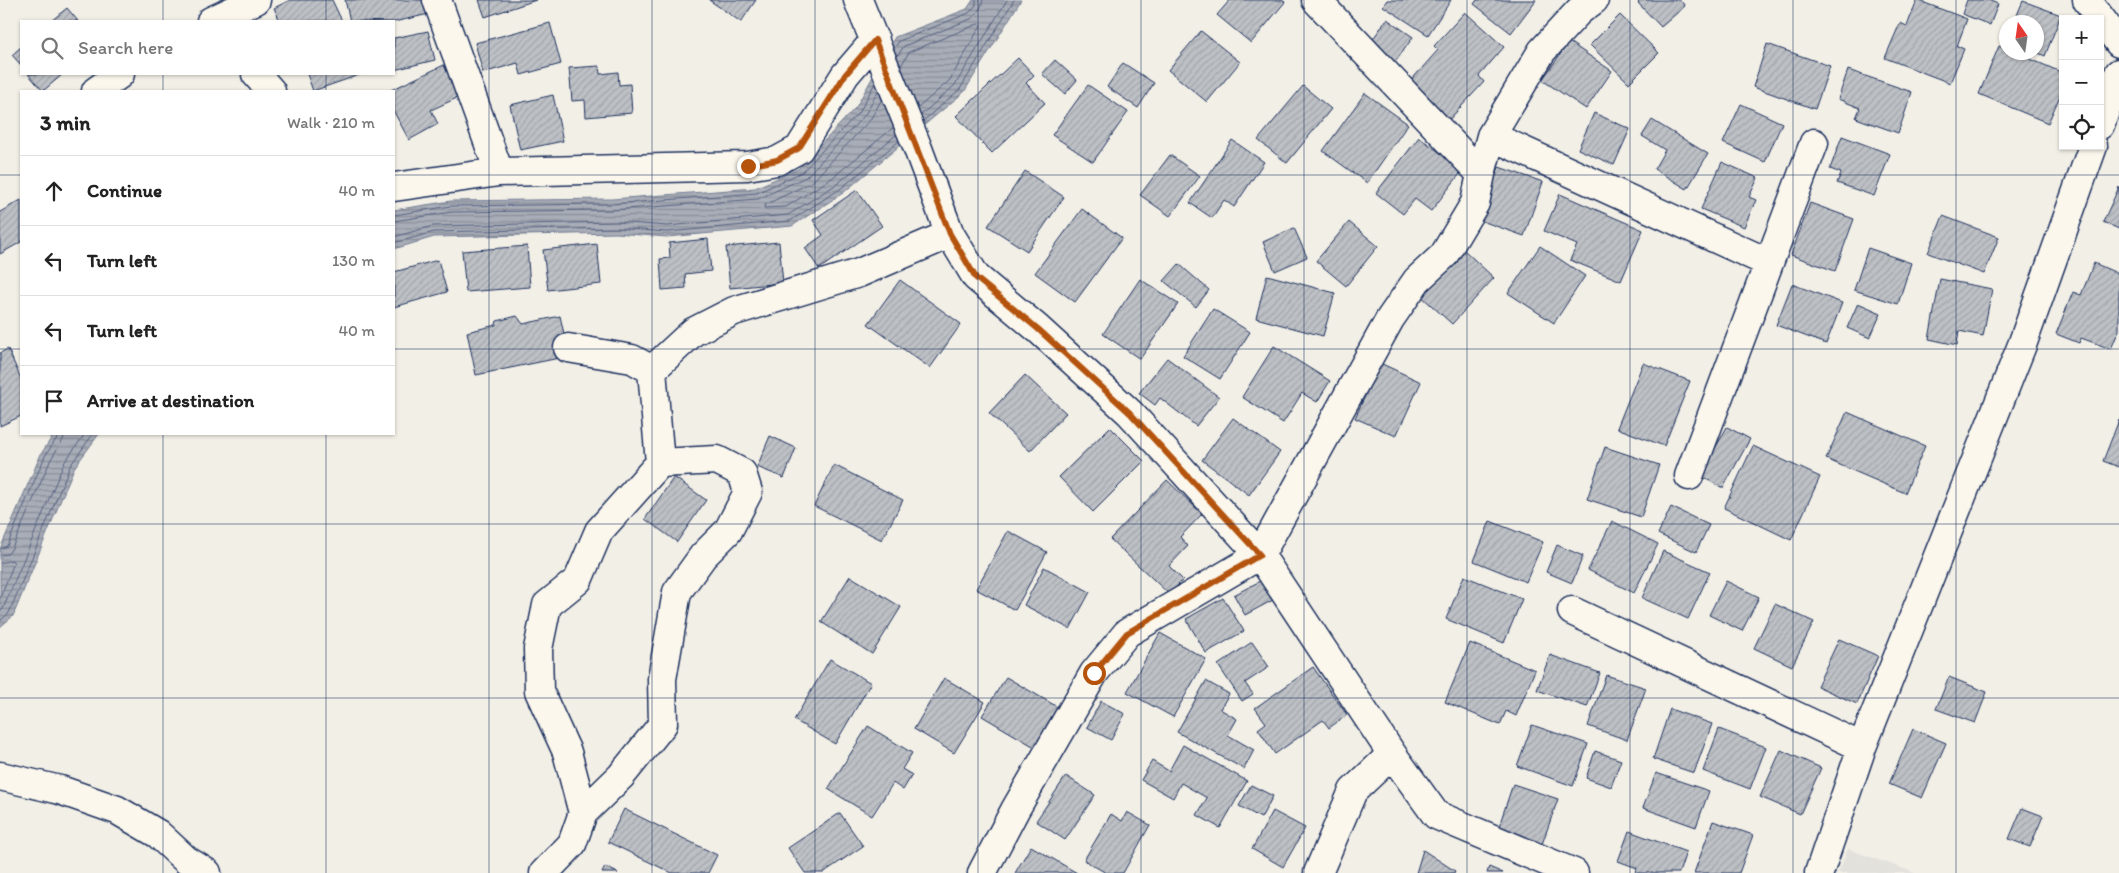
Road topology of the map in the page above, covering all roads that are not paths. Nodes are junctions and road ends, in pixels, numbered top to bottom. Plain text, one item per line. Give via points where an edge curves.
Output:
1 (256, 0) edge
2 (437, 0) edge
3 (858, 0) edge
4 (1316, 0) edge
5 (1594, 0) edge
6 (2087, 0) edge
7 (212, 20) edge
8 (2119, 43) edge
9 (878, 46) junction
10 (2119, 73) edge
11 (119, 75) edge
12 (257, 75) edge
13 (97, 90) edge
14 (270, 90) edge
15 (2104, 115) edge
16 (1492, 136) junction
17 (1814, 143) dead end
18 (2092, 150) edge
19 (499, 172) junction
20 (1481, 174) junction
21 (395, 187) edge
22 (950, 234) junction
23 (1769, 263) junction
24 (568, 348) dead end
25 (652, 370) junction
26 (660, 463) junction
27 (1689, 476) dead end
28 (1260, 555) junction
29 (1572, 611) dead end
30 (1862, 747) junction
31 (1392, 754) junction
32 (0, 776) edge
33 (583, 813) junction
34 (207, 873) edge
35 (544, 873) edge
36 (982, 873) edge
37 (1318, 873) edge
38 (1574, 873) edge
39 (1818, 873) edge

1 - 7 street
2 - 19 street
3 - 9 street
4 - 20 street
5 - 16 street via 1579,11 1542,52
6 - 8 street
9 - 19 street via 845,75 799,148 777,160 748,166
9 - 22 street
10 - 15 street
11 - 13 street
12 - 14 street
16 - 20 street
16 - 23 street
17 - 23 street
18 - 30 street via 2022,344
19 - 21 street
20 - 28 street via 1475,203 1444,255 1417,280 1390,319
22 - 25 street via 859,273 734,311 693,332
22 - 28 street via 976,278 1038,329 1130,413
23 - 27 street
24 - 25 street via 632,358
25 - 26 street
26 - 33 street via 599,531 578,580 547,605 545,614 538,650 539,691 567,752
26 - 33 street via 717,460 742,473 748,492 728,531 703,556 676,592 662,679 663,724 621,776
28 - 31 street
28 - 36 street via 1127,633 1094,673
29 - 30 street
30 - 39 street
31 - 37 street via 1353,791
31 - 38 street via 1436,815
32 - 34 street via 60,790 117,810 158,834 186,860
33 - 35 street via 572,844

